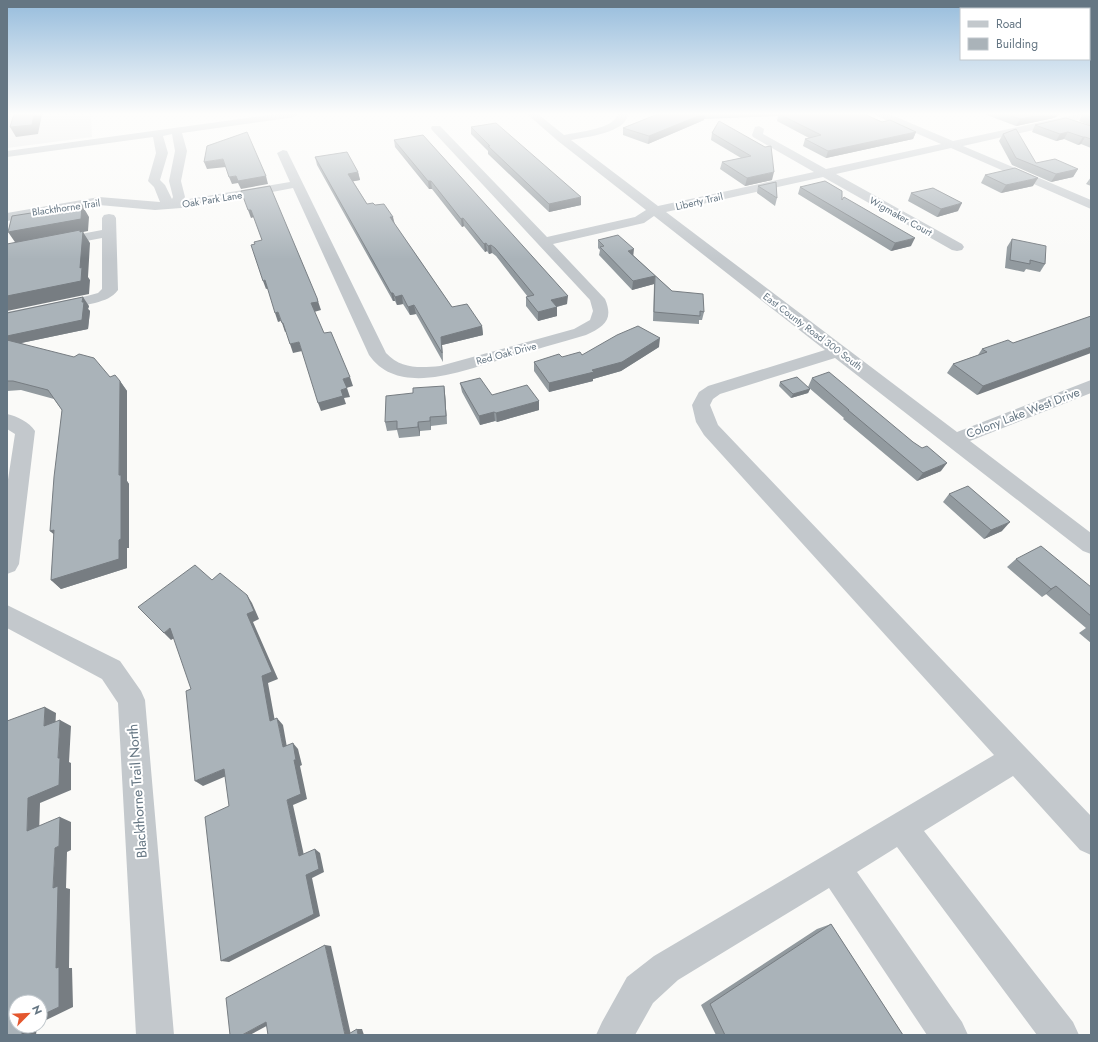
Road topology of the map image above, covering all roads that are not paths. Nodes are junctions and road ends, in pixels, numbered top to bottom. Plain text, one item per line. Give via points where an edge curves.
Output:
1 (157, 163) edge
2 (179, 163) edge
3 (287, 163) edge
4 (469, 163) edge
5 (592, 163) edge
6 (807, 163) edge
7 (867, 163) edge
8 (994, 163) edge
9 (824, 172) junction
10 (297, 184) junction
11 (145, 187) junction
12 (99, 201) junction
13 (174, 205) junction
14 (1091, 205) edge
15 (654, 211) junction
16 (7, 217) edge
17 (109, 218) dead end
18 (109, 233) junction
19 (540, 237) junction
20 (957, 247) dead end
21 (7, 252) edge
22 (7, 317) edge
23 (838, 351) junction
24 (1091, 386) edge
25 (7, 420) edge
26 (955, 440) junction
27 (1091, 545) edge
28 (7, 564) edge
29 (7, 616) edge
30 (1016, 758) junction
31 (901, 827) junction
32 (1091, 839) edge
33 (834, 868) junction
34 (155, 1035) edge
35 (615, 1035) edge
36 (949, 1035) edge
37 (1060, 1035) edge

1 - 11 street
2 - 13 street via 176,181 179,196
3 - 10 street, Red Oak Drive
4 - 19 street, Red Oak Drive
5 - 15 street, East County Road 300 South
6 - 9 street, Wigmaker Court
7 - 9 street, Liberty Trail
8 - 14 street
9 - 15 street, Liberty Trail
9 - 20 street, Wigmaker Court
10 - 13 street, Oak Park Lane
10 - 19 street, Red Oak Drive via 378,355 388,365 400,370 422,373 441,370 594,326 601,318 602,309 598,299
11 - 12 street
11 - 13 street via 159,185 165,200
12 - 13 street, Blackthorne Trail
12 - 16 street, Blackthorne Trail
15 - 19 street, Liberty Trail via 638,220
15 - 23 street, East County Road 300 South
17 - 18 street
18 - 21 street
18 - 22 street via 111,286 107,294 90,300
23 - 26 street, East County Road 300 South
23 - 30 street via 714,390 705,396 701,405 706,422
24 - 26 street, Colony Lake West Drive
25 - 28 street via 25,431
26 - 27 street, East County Road 300 South
29 - 34 street, Blackthorne Trail North via 110,670 131,700
30 - 31 street
30 - 32 street
31 - 33 street
31 - 37 street
33 - 35 street via 666,968 640,990
33 - 36 street

